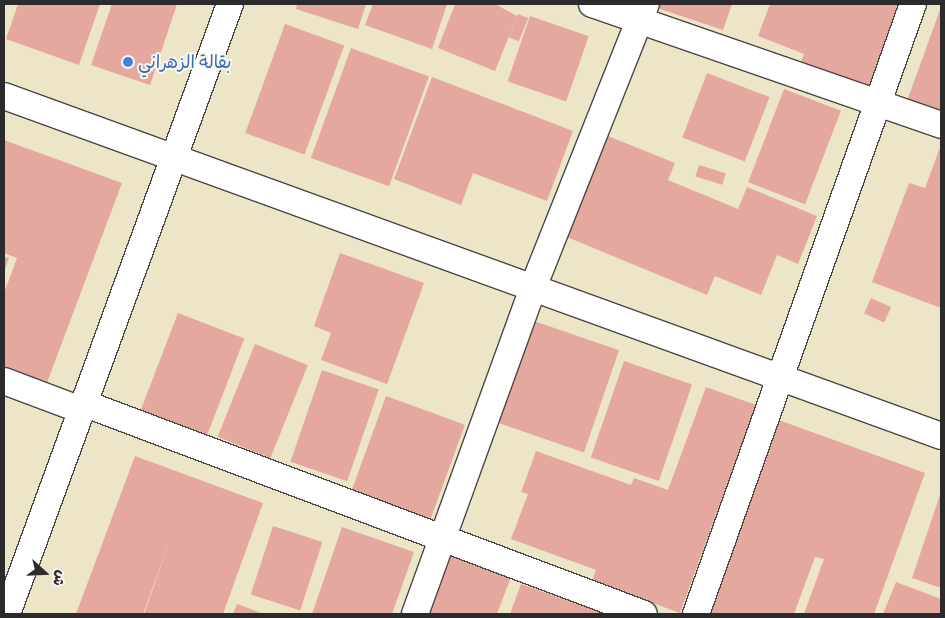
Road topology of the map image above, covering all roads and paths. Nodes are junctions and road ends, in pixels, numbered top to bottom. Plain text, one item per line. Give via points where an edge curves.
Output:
1 (230, 4) edge
2 (592, 4) edge
3 (913, 4) edge
4 (643, 13) edge
5 (4, 96) edge
6 (878, 102) junction
7 (941, 125) edge
8 (173, 159) junction
9 (532, 290) junction
10 (781, 378) junction
11 (4, 381) edge
12 (82, 406) junction
13 (941, 436) edge
14 (443, 539) junction
15 (7, 614) edge
16 (415, 614) edge
17 (644, 614) edge
18 (696, 614) edge

1 - 8 street
2 - 4 street
3 - 6 street
4 - 6 street
4 - 9 street
5 - 8 street
6 - 7 street
6 - 10 street
8 - 9 street
8 - 12 street
9 - 10 street
9 - 14 street
10 - 13 street
10 - 18 street
11 - 12 street
12 - 14 street
12 - 15 street
14 - 16 street
14 - 17 street

